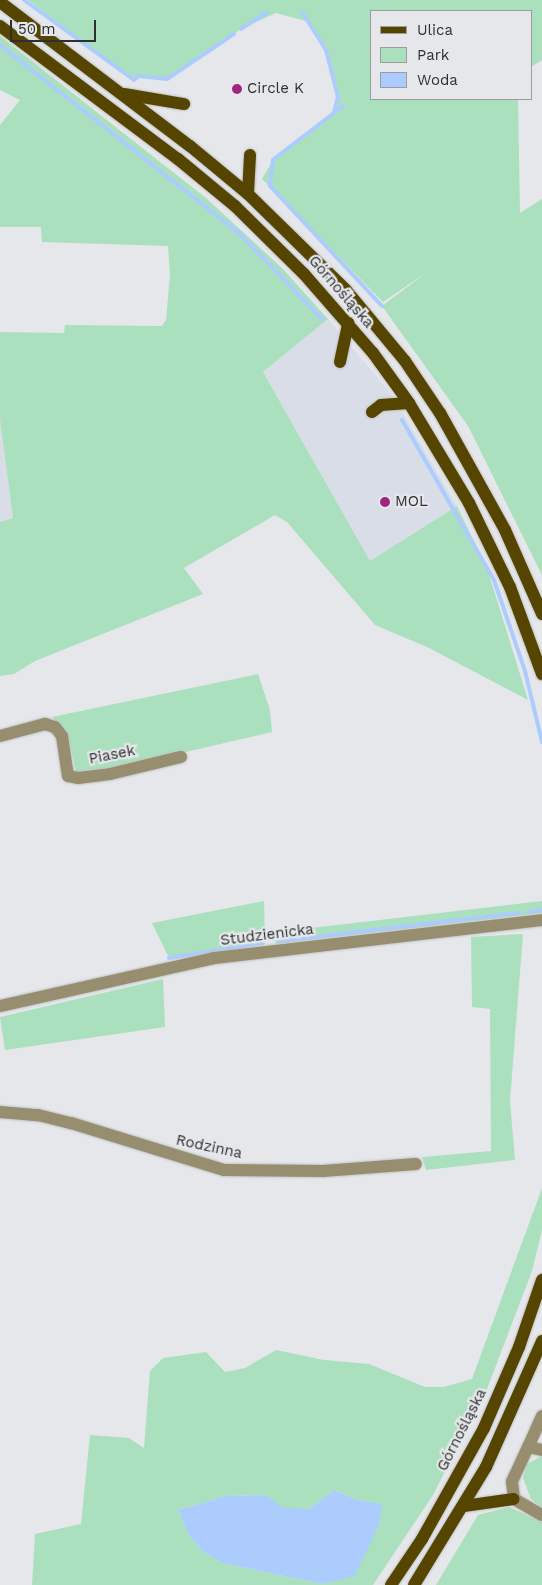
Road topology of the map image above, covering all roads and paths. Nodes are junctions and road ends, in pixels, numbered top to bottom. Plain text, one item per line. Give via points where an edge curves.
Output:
1 (0, 2) edge
2 (0, 26) edge
3 (122, 93) junction
4 (184, 104) dead end
5 (250, 155) dead end
6 (248, 194) junction
7 (348, 323) junction
8 (340, 362) dead end
9 (409, 403) junction
10 (372, 412) dead end
11 (542, 614) edge
12 (542, 674) edge
13 (0, 736) edge
14 (181, 757) dead end
15 (542, 920) edge
16 (0, 1006) edge
17 (0, 1112) edge
18 (416, 1164) dead end
19 (542, 1280) edge
20 (542, 1342) edge
21 (542, 1416) edge
22 (528, 1447) junction
23 (542, 1450) edge
24 (514, 1500) junction
25 (464, 1506) junction
26 (542, 1515) edge
27 (391, 1585) edge
28 (414, 1585) edge

1 - 3 main road, Górnośląska
2 - 7 main road, Górnośląska via 178,159 235,206 298,267
3 - 4 main road
3 - 6 main road, Górnośląska
5 - 6 main road
6 - 11 main road, Górnośląska via 322,263 405,361 440,413 485,492
7 - 8 main road
7 - 9 main road, Górnośląska
9 - 10 main road via 381,405
9 - 12 main road, Górnośląska via 490,544
13 - 14 street, Piasek via 45,724 55,726 62,736 68,776 78,778
15 - 16 street, Studzienicka via 214,958
17 - 18 street, Rodzinna via 38,1115 71,1123 224,1170 323,1171
19 - 27 main road, Górnośląska via 519,1347 484,1428 422,1539
20 - 25 main road via 509,1420
21 - 22 street
22 - 23 street
22 - 24 street via 512,1482
24 - 25 main road
24 - 26 street
25 - 28 main road

